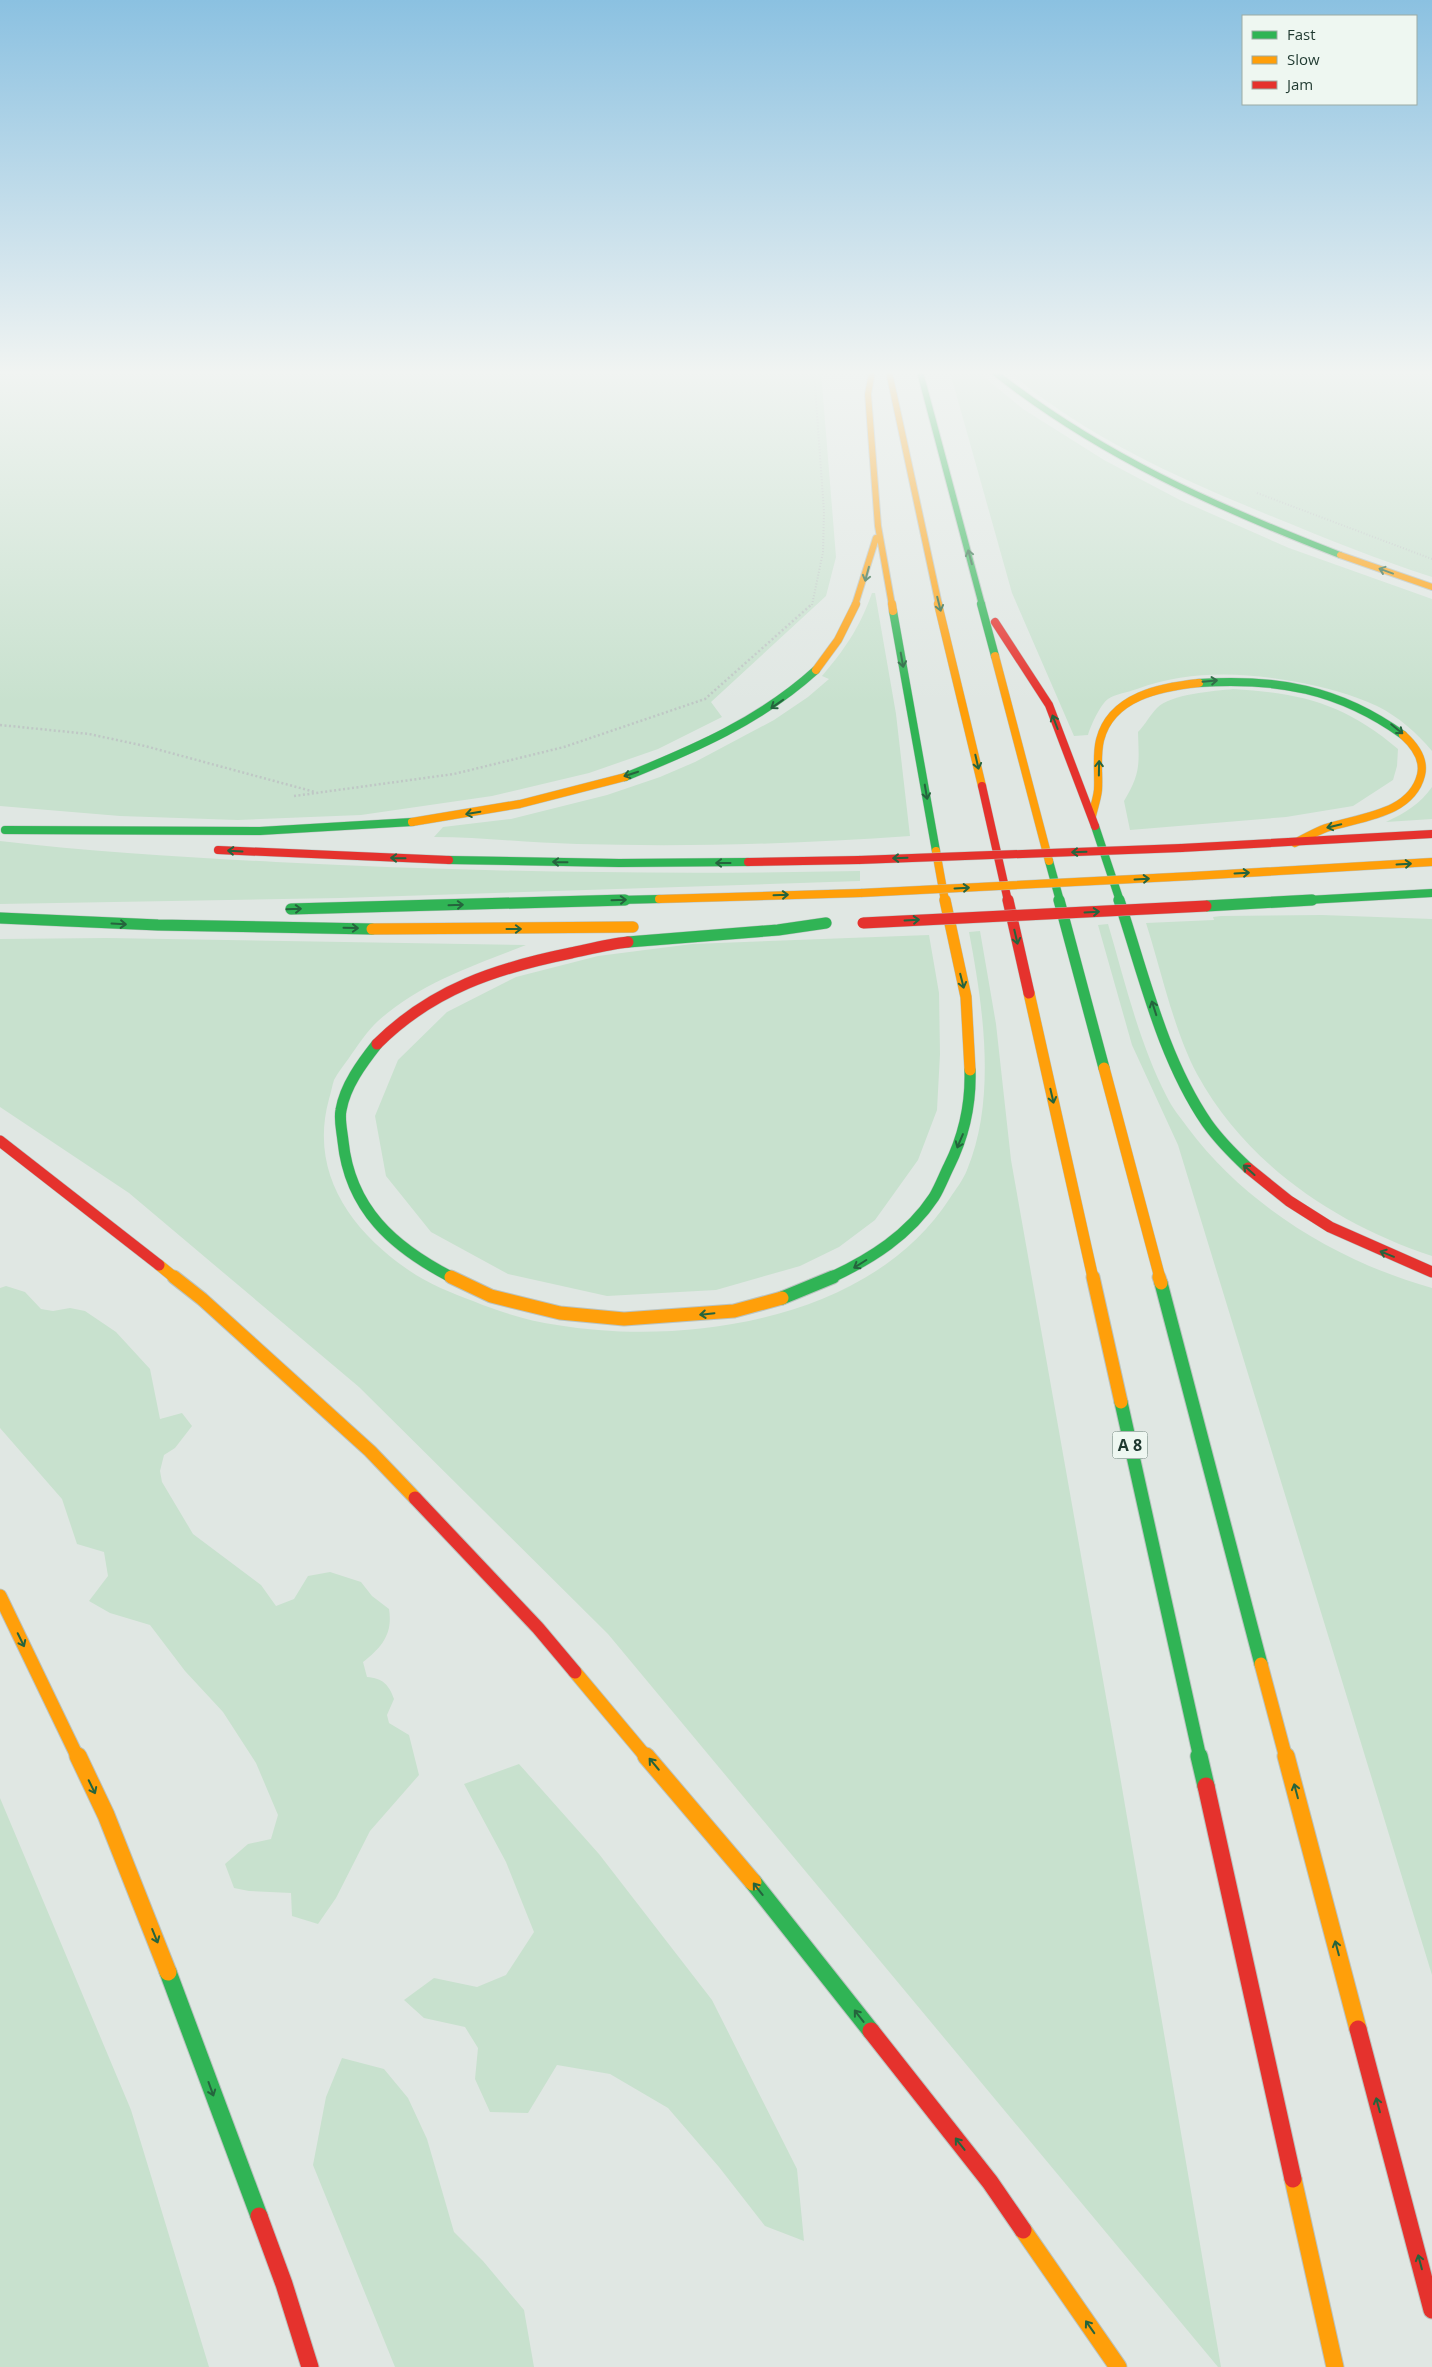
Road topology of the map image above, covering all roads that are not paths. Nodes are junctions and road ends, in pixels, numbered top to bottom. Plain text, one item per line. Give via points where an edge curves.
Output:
1 (875, 482) edge
2 (911, 482) edge
3 (950, 482) edge
4 (1174, 482) edge
5 (878, 526) junction
6 (1432, 587) edge
7 (983, 604) junction
8 (1092, 816) junction
9 (2, 830) edge
10 (1432, 834) edge
11 (134, 843) dead end
12 (1295, 843) junction
13 (202, 849) dead end
14 (1432, 862) edge
15 (1432, 893) edge
16 (1324, 899) junction
17 (1389, 907) dead end
18 (283, 910) dead end
19 (155, 913) dead end
20 (0, 917) edge
21 (858, 923) dead end
22 (692, 925) dead end
23 (642, 926) dead end
24 (0, 1141) edge
25 (1432, 1272) edge
26 (0, 1596) edge
27 (1432, 2310) edge
28 (310, 2367) edge
29 (1118, 2367) edge
30 (1335, 2367) edge

1 - 5 highway
2 -> 30 highway, A 8 via 1081,1223
7 -> 3 highway
6 -> 4 highway via 1306,542
5 -> 9 highway via 858,605 840,640 814,673 776,704 729,732 681,756 635,773 566,794 410,824 309,832
5 -> 22 highway via 951,933 966,997 971,1092 963,1136 935,1196 905,1234 858,1266 778,1300 734,1311 688,1316 624,1319 560,1313 482,1292 431,1268 387,1236 356,1194 342,1154 341,1111 360,1063 391,1028 430,1002 475,979 536,959 624,942 831,923
8 -> 7 highway via 1049,705
27 -> 7 highway
8 -> 12 highway via 1098,788 1099,739 1106,723 1121,706 1149,692 1197,682 1240,680 1279,684 1335,697 1376,714 1417,748 1423,766 1416,789 1396,806 1373,816 1327,828
25 -> 8 highway via 1372,1248 1316,1220 1251,1172 1210,1127 1195,1106 1169,1054
9 - 11 highway
10 - 12 highway
12 -> 13 highway, bridge via 758,863 353,857
18 -> 14 highway, bridge via 861,893
15 - 16 highway
16 - 17 highway
21 -> 16 highway, bridge
19 - 20 highway
20 -> 23 highway via 181,926 517,929
29 -> 24 highway via 984,2174 738,1863 538,1628 370,1451 210,1306
26 -> 28 highway via 106,1816 159,1948 284,2284

